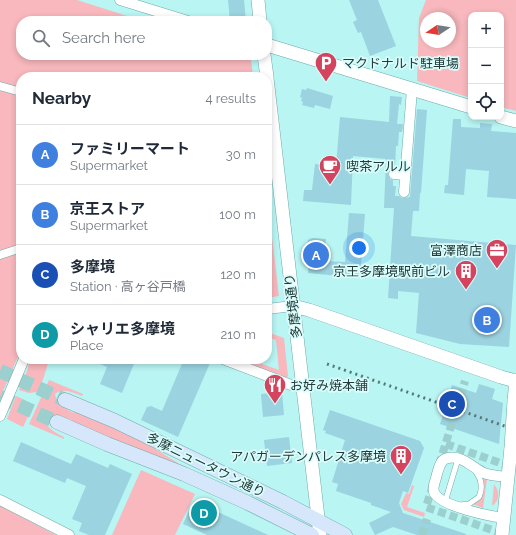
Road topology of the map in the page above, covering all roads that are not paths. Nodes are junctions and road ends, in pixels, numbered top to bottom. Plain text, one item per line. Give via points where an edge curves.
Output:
1 (120, 0) edge
2 (258, 0) edge
3 (172, 16) edge
4 (260, 16) edge
5 (272, 47) edge
6 (265, 60) edge
7 (266, 72) edge
8 (0, 86) edge
9 (412, 89) junction
10 (16, 91) edge
11 (468, 106) edge
12 (504, 118) edge
13 (272, 121) edge
14 (516, 121) edge
15 (394, 174) dead end
16 (405, 175) junction
17 (404, 192) dead end
18 (16, 250) edge
19 (0, 255) edge
20 (293, 306) junction
21 (272, 308) edge
22 (22, 364) edge
23 (236, 364) edge
24 (516, 380) edge
25 (303, 388) junction
26 (65, 400) tunnel mouth
27 (0, 416) edge
28 (57, 422) tunnel mouth
29 (458, 459) junction
30 (472, 466) junction
31 (508, 477) junction
32 (0, 500) edge
33 (450, 504) junction
34 (504, 518) junction
35 (318, 520) junction
36 (69, 535) edge
37 (312, 535) edge
38 (320, 535) edge
39 (345, 535) edge
40 (502, 535) edge

1 - 3 street
2 - 4 street
5 - 9 street
6 - 7 street, 多摩境通り
8 - 10 street
9 - 11 street
9 - 16 street
12 - 14 street
13 - 20 street, 多摩境通り
15 - 16 street
16 - 17 street
18 - 19 street
20 - 21 street
20 - 24 street
20 - 25 street, 多摩境通り
22 - 27 street
23 - 25 street
24 - 31 street, bridge
25 - 35 street, 多摩境通り
26 - 35 main road, 多摩ニュータウン通り via 115,421
28 - 37 main road, 多摩ニュータウン通り via 184,474
29 - 30 street
29 - 33 lane
29 - 33 street via 450,457 443,460 433,488 437,497
30 - 31 street via 490,475
30 - 33 lane via 481,481 482,492 469,504
31 - 34 street
32 - 36 street
33 - 34 street via 487,516
34 - 40 street
35 - 38 street, 多摩境通り
35 - 39 main road, 多摩ニュータウン通り

